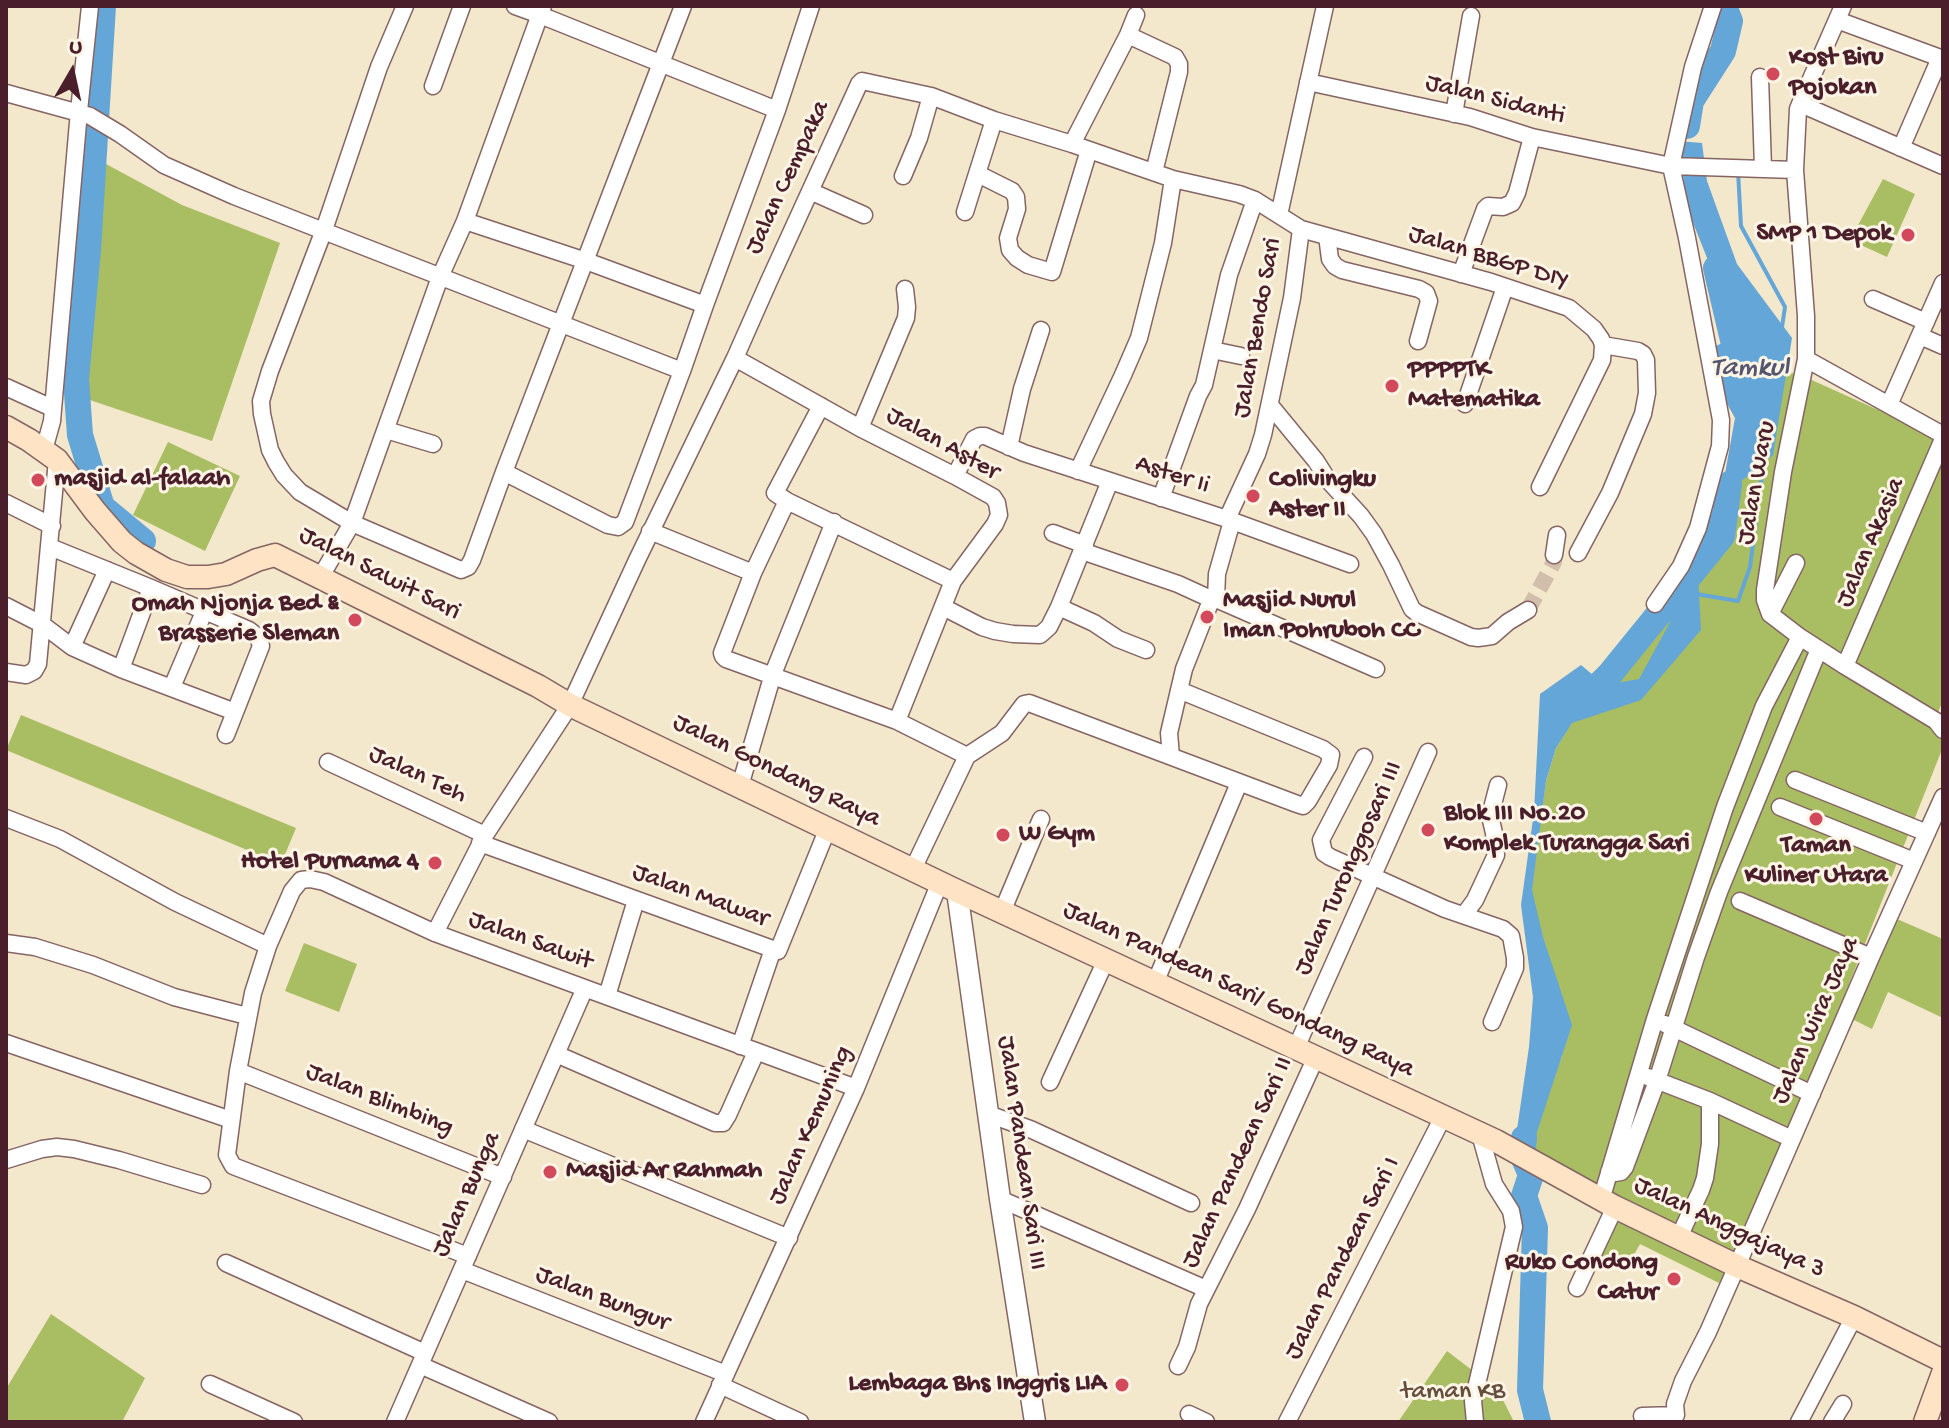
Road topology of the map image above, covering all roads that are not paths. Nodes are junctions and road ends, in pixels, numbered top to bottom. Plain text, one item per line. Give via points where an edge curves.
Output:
1 (90, 6) edge
2 (405, 6) edge
3 (462, 6) edge
4 (515, 6) edge
5 (683, 6) edge
6 (811, 6) edge
7 (1325, 6) edge
8 (1713, 6) edge
9 (542, 10) edge
10 (1840, 13) edge
11 (1136, 15) dead end
12 (1471, 16) dead end
13 (1128, 35) junction
14 (1942, 58) edge
15 (661, 65) junction
16 (1760, 77) dead end
17 (1308, 82) junction
18 (433, 86) dead end
19 (6, 93) edge
20 (931, 96) junction
21 (1800, 104) junction
22 (777, 110) junction
23 (85, 114) junction
24 (1454, 114) junction
25 (994, 120) junction
26 (1532, 137) junction
27 (1072, 144) junction
28 (1901, 148) junction
29 (1089, 150) junction
30 (1675, 166) junction
31 (1943, 166) edge
32 (1760, 168) junction
33 (1795, 170) junction
34 (1154, 172) junction
35 (978, 174) junction
36 (903, 176) dead end
37 (1173, 179) junction
38 (810, 191) junction
39 (1255, 200) junction
40 (965, 212) dead end
41 (864, 215) dead end
42 (465, 221) junction
43 (1289, 222) junction
44 (324, 230) junction
45 (1327, 236) junction
46 (586, 261) junction
47 (1461, 274) junction
48 (440, 277) junction
49 (1943, 283) edge
50 (1505, 287) junction
51 (905, 289) dead end
52 (1873, 299) dead end
53 (705, 305) junction
54 (561, 324) junction
55 (1923, 329) junction
56 (1041, 330) dead end
57 (1418, 341) dead end
58 (1603, 345) junction
59 (1943, 346) edge
60 (1212, 350) junction
61 (1241, 356) dead end
62 (735, 358) junction
63 (1806, 359) junction
64 (682, 371) junction
65 (6, 387) edge
66 (1465, 404) dead end
67 (1270, 405) junction
68 (1889, 405) junction
69 (821, 406) junction
70 (52, 408) junction
71 (6, 427) edge
72 (860, 428) junction
73 (386, 430) junction
74 (1943, 437) edge
75 (433, 444) dead end
76 (1009, 447) junction
77 (50, 455) junction
78 (1078, 471) junction
79 (504, 472) junction
80 (955, 476) junction
81 (1110, 481) junction
82 (1540, 487) dead end
83 (1161, 498) junction
84 (787, 501) junction
85 (6, 503) edge
86 (1230, 520) junction
87 (834, 522) junction
88 (352, 523) junction
89 (52, 526) junction
90 (650, 531) junction
91 (1053, 533) dead end
92 (1557, 535) dead end
93 (50, 547) junction
94 (1083, 548) junction
95 (1578, 553) dead end
96 (1554, 555) tunnel mouth
97 (1796, 563) dead end
98 (1350, 564) dead end
99 (107, 570) junction
100 (753, 573) junction
101 (320, 578) junction
102 (953, 581) junction
103 (151, 588) junction
104 (1214, 600) junction
105 (1655, 604) dead end
106 (6, 606) edge
107 (943, 607) junction
108 (1059, 607) junction
109 (1528, 610) tunnel mouth
110 (204, 612) junction
111 (1770, 614) junction
112 (43, 625) junction
113 (1800, 637) junction
114 (72, 647) junction
115 (1819, 649) junction
116 (1146, 650) dead end
117 (1845, 666) junction
118 (121, 669) junction
119 (1376, 669) dead end
120 (6, 672) edge
121 (773, 674) junction
122 (172, 687) junction
123 (1179, 690) junction
124 (1943, 704) edge
125 (570, 705) junction
126 (235, 712) junction
127 (897, 721) junction
128 (1940, 726) edge
129 (226, 735) dead end
130 (1428, 752) dead end
131 (967, 756) junction
132 (1171, 756) junction
133 (1364, 757) dead end
134 (328, 762) dead end
135 (1738, 771) junction
136 (1766, 779) junction
137 (1795, 780) dead end
138 (1239, 783) junction
139 (1498, 785) dead end
140 (740, 786) junction
141 (1943, 797) edge
142 (1780, 807) dead end
143 (6, 818) edge
144 (1041, 819) dead end
145 (828, 828) junction
146 (1927, 833) junction
147 (483, 839) junction
148 (1914, 861) junction
149 (913, 869) junction
150 (1373, 877) junction
151 (1700, 883) junction
152 (948, 886) junction
153 (1719, 892) junction
154 (636, 900) junction
155 (1740, 901) dead end
156 (1002, 912) junction
157 (1464, 915) junction
158 (435, 933) junction
159 (6, 945) edge
160 (268, 946) junction
161 (773, 949) junction
162 (1677, 952) junction
163 (1696, 957) junction
164 (1871, 957) junction
165 (1106, 960) junction
166 (1155, 983) junction
167 (585, 988) junction
168 (607, 996) junction
169 (247, 1016) junction
170 (1655, 1019) junction
171 (1492, 1022) dead end
172 (1673, 1028) junction
173 (7, 1047) edge
174 (748, 1049) junction
175 (1306, 1053) junction
176 (556, 1054) junction
177 (238, 1071) junction
178 (1639, 1074) junction
179 (1657, 1081) junction
180 (1050, 1082) dead end
181 (856, 1088) junction
182 (1812, 1094) junction
183 (1710, 1101) junction
184 (988, 1114) junction
185 (1443, 1117) junction
186 (231, 1120) junction
187 (523, 1129) junction
188 (1488, 1138) junction
189 (1792, 1139) junction
190 (6, 1160) edge
191 (1609, 1172) junction
192 (503, 1177) junction
193 (202, 1185) dead end
194 (1000, 1199) junction
195 (1191, 1203) dead end
196 (1608, 1203) junction
197 (1679, 1237) junction
198 (789, 1238) junction
199 (226, 1263) dead end
200 (465, 1263) junction
201 (1737, 1266) junction
202 (1577, 1288) dead end
203 (1206, 1289) junction
204 (1854, 1317) junction
205 (423, 1359) junction
206 (1943, 1361) edge
207 (1178, 1366) dead end
208 (1943, 1373) edge
209 (723, 1380) junction
210 (210, 1384) dead end
211 (1843, 1404) dead end
212 (1189, 1414) dead end
213 (1642, 1416) dead end
214 (1679, 1418) edge
215 (538, 1420) edge
216 (294, 1422) edge
217 (395, 1422) edge
218 (704, 1422) edge
219 (800, 1422) edge
220 (1035, 1422) edge
221 (1206, 1422) edge
222 (1287, 1422) edge
223 (1475, 1422) edge
224 (1799, 1422) edge
225 (1832, 1422) edge
226 (1925, 1422) edge

1 - 23 street
2 - 44 street
3 - 18 street
4 - 9 street
5 - 15 street
6 - 22 street
7 - 17 street, Jalan Bendo Sari
8 - 30 street via 1693,67
9 - 15 street
9 - 42 street
10 - 14 street
10 - 21 street, Jalan Waru
11 - 13 street
12 - 24 street
13 - 27 street
13 - 34 street via 1175,57 1179,64
14 - 28 street
15 - 22 street
15 - 46 street
16 - 32 street
17 - 24 street, Jalan Sidanti
17 - 43 street, Jalan Bendo Sari
19 - 23 street
20 - 25 street, Jalan Cempaka
20 - 36 street
20 - 38 street, Jalan Cempaka via 860,82
21 - 28 street
21 - 33 street, Jalan Waru
22 - 53 street
23 - 44 street via 164,165
23 - 70 street
24 - 26 street, Jalan Sidanti
25 - 27 street, Jalan Cempaka
25 - 35 street
26 - 30 street, Jalan Sidanti
26 - 47 street via 1512,203 1485,209
27 - 29 street, Jalan Cempaka
28 - 31 street
29 - 34 street, Jalan Cempaka
29 - 35 street via 1052,272 1028,265 1010,250 1016,197
30 - 32 street, Jalan Sidanti
30 - 105 street via 1721,420 1720,446 1698,528
32 - 33 street
33 - 63 street, Jalan Waru
34 - 37 street, Jalan Cempaka
35 - 40 street
37 - 39 street, Jalan Cempaka
37 - 78 street via 1139,338
38 - 41 street
38 - 62 street, Jalan Cempaka
39 - 43 street, Jalan Cempaka
39 - 60 street via 1229,275
42 - 46 street
42 - 48 street
43 - 45 street, Jalan BBGP DIY
43 - 67 street, Jalan Bendo Sari via 1292,298
44 - 48 street
44 - 88 street via 270,371 262,414 270,450 284,475 300,492
45 - 47 street, Jalan BBGP DIY
45 - 57 street via 1335,266 1426,293 1429,301
46 - 53 street
46 - 54 street
47 - 50 street, Jalan BBGP DIY
48 - 54 street
48 - 73 street
49 - 55 street
50 - 58 street, Jalan BBGP DIY via 1569,308 1594,329
50 - 66 street
51 - 72 street via 906,318
52 - 55 street
53 - 64 street
54 - 64 street
54 - 79 street
55 - 59 street
55 - 68 street
56 - 76 street
58 - 82 street via 1598,370
58 - 95 street via 1643,354 1647,393 1610,493
60 - 61 street
60 - 83 street
62 - 69 street, Jalan Aster
62 - 90 street, Jalan Cempaka
63 - 68 street
63 - 111 street, Jalan Waru via 1765,580
64 - 79 street via 622,526 608,525
65 - 70 street
67 - 86 street, Jalan Bendo Sari
67 - 109 street via 1374,534 1417,613 1478,638 1492,636
68 - 74 street
69 - 72 street, Jalan Aster
69 - 84 street via 775,493
70 - 77 street
71 - 77 main road
72 - 80 street, Jalan Aster
73 - 75 street
73 - 88 street
74 - 117 street, Jalan Akasia
76 - 78 street, Aster Ii
76 - 80 street, Aster Ii via 985,436 974,439
77 - 89 street
77 - 101 main road, Jalan Sawit Sari via 122,542 166,570 208,577 275,555
78 - 81 street, Aster Ii
79 - 88 street via 472,560 461,570
80 - 102 street, Jalan Aster via 993,497 999,510 995,524
81 - 83 street, Aster Ii
81 - 94 street
83 - 86 street, Aster Ii
84 - 87 street
84 - 100 street
85 - 89 street
86 - 98 street, Aster Ii
86 - 104 street, Jalan Bendo Sari
87 - 102 street
87 - 121 street
88 - 101 street
89 - 93 street
90 - 100 street
90 - 125 street, Jalan Cempaka
91 - 94 street
92 - 96 street
93 - 99 street
93 - 112 street
94 - 104 street
94 - 108 street
97 - 111 street
99 - 103 street
99 - 114 street
100 - 121 street via 722,653 726,659
101 - 125 main road, Jalan Sawit Sari
102 - 107 street, Jalan Aster
103 - 110 street
103 - 118 street
104 - 119 street
104 - 123 street, Jalan Bendo Sari
106 - 112 street
107 - 108 street via 995,631 1040,635
107 - 127 street, Jalan Aster
108 - 116 street
110 - 122 street
110 - 126 street via 249,630 260,642
111 - 113 street
112 - 114 street
112 - 120 street via 34,671 20,676
113 - 115 street
113 - 135 street via 1769,694
114 - 118 street
115 - 117 street
115 - 136 street
117 - 128 street
118 - 122 street
121 - 127 street
121 - 140 street
122 - 126 street
123 - 132 street, Jalan Bendo Sari via 1169,733
123 - 138 street via 1331,755 1303,806
124 - 128 street
125 - 140 main road, Jalan Gondang Raya
125 - 147 street, Jalan Sawit
126 - 129 street
127 - 131 street
130 - 150 street, Jalan Turonggosari III
131 - 132 street via 1002,733 1029,703
131 - 149 street
132 - 138 street
133 - 150 street via 1321,847 1330,857
134 - 147 street, Jalan Teh
135 - 136 street
135 - 151 street
136 - 153 street
137 - 146 street
138 - 166 street
139 - 157 street via 1490,816 1496,855
140 - 145 main road, Jalan Gondang Raya
141 - 146 street, Jalan Wira Jaya
142 - 148 street
143 - 160 street via 60,839
144 - 156 street
145 - 149 main road, Jalan Gondang Raya
145 - 161 street, Jalan Mawar via 778,951
146 - 148 street, Jalan Wira Jaya
147 - 154 street, Jalan Mawar
147 - 158 street, Jalan Sawit
148 - 164 street, Jalan Wira Jaya
149 - 152 main road, Jalan Gondang Raya
150 - 157 street
150 - 175 street, Jalan Turonggosari III
151 - 153 street
151 - 162 street
152 - 156 main road, Jalan Pandean Sari/ Gondang Raya
152 - 181 street, Jalan Kemuning
152 - 184 street, Jalan Pandean Sari III
153 - 163 street
154 - 161 street, Jalan Mawar
154 - 168 street
155 - 164 street
156 - 165 main road, Jalan Pandean Sari/ Gondang Raya
157 - 171 street via 1511,936 1515,968
158 - 160 street via 324,882 305,879 295,885
158 - 167 street, Jalan Sawit
159 - 169 street via 35,947 174,997
160 - 169 street
161 - 174 street
162 - 163 street
162 - 170 street
163 - 172 street
164 - 182 street, Jalan Wira Jaya
165 - 166 main road, Jalan Pandean Sari/ Gondang Raya
165 - 180 street
166 - 175 main road, Jalan Pandean Sari/ Gondang Raya
167 - 168 street, Jalan Sawit
167 - 176 street, Jalan Bunga
168 - 174 street, Jalan Sawit
169 - 177 street
170 - 172 street
170 - 178 street
172 - 179 street
172 - 182 street
173 - 186 street
174 - 176 street via 723,1123
174 - 181 street, Jalan Sawit
175 - 185 main road, Jalan Pandean Sari/ Gondang Raya
175 - 203 street, Jalan Pandean Sari II via 1247,1209
176 - 187 street, Jalan Bunga
177 - 186 street
177 - 192 street, Jalan Blimbing
178 - 179 street
178 - 191 street
179 - 183 street
179 - 191 street via 1625,1167
181 - 198 street, Jalan Kemuning
182 - 189 street, Jalan Wira Jaya
183 - 189 street
183 - 197 street via 1705,1178
184 - 194 street, Jalan Pandean Sari III
184 - 195 street
185 - 188 main road, Jalan Pandean Sari/ Gondang Raya
185 - 222 street, Jalan Pandean Sari I
186 - 200 street, Jalan Bungur via 227,1155 233,1166
187 - 192 street, Jalan Bunga
187 - 198 street
188 - 196 main road, Jalan Anggajaya 3
188 - 223 street via 1494,1184 1511,1211 1514,1227 1473,1401
189 - 201 street, Jalan Wira Jaya
190 - 193 street via 42,1149 74,1149
191 - 196 street
192 - 200 street, Jalan Bunga
194 - 203 street
194 - 220 street, Jalan Pandean Sari III
196 - 197 main road, Jalan Anggajaya 3
196 - 202 street
197 - 201 main road, Jalan Anggajaya 3
198 - 209 street, Jalan Kemuning
199 - 205 street
200 - 205 street, Jalan Bunga
200 - 209 street, Jalan Bungur
201 - 204 main road, Jalan Anggajaya 3
201 - 214 street, Jalan Wira Jaya via 1683,1381 1675,1404
203 - 207 street, Jalan Pandean Sari II
204 - 206 main road, Jalan Anggajaya 3
204 - 224 street
205 - 215 street
205 - 217 street, Jalan Bunga
208 - 226 main road
209 - 218 street, Jalan Kemuning
209 - 219 street
210 - 216 street
211 - 225 street
212 - 221 street
213 - 214 street

